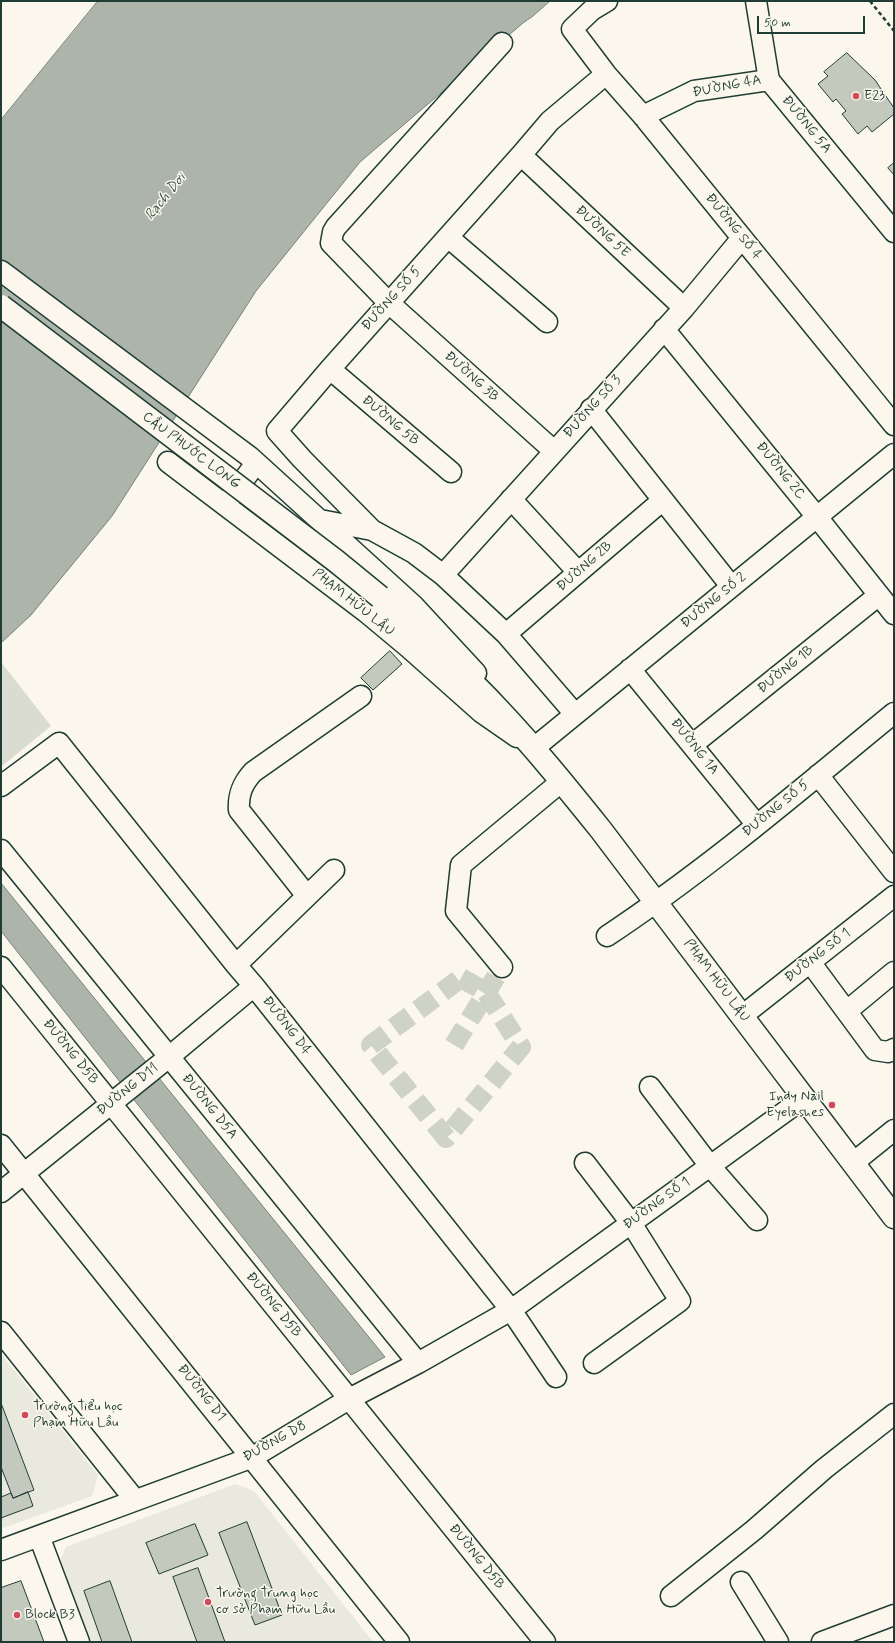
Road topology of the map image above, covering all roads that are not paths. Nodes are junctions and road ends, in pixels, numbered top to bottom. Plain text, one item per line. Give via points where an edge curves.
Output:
1 (607, 1) edge
2 (756, 1) edge
3 (502, 43) dead end
4 (606, 74) junction
5 (769, 80) junction
6 (643, 116) junction
7 (521, 155) junction
8 (894, 232) edge
9 (448, 237) junction
10 (742, 238) junction
11 (1, 271) edge
12 (389, 303) junction
13 (1, 306) edge
14 (684, 308) junction
15 (547, 322) dead end
16 (664, 329) junction
17 (330, 369) junction
18 (591, 410) junction
19 (894, 425) edge
20 (554, 451) junction
21 (894, 454) edge
22 (253, 460) junction
23 (168, 462) dead end
24 (451, 472) dead end
25 (511, 499) junction
26 (663, 500) junction
27 (226, 505) junction
28 (817, 517) junction
29 (320, 520) junction
30 (372, 530) junction
31 (578, 572) junction
32 (443, 575) junction
33 (732, 586) junction
34 (879, 595) junction
35 (380, 597) joint
36 (894, 614) edge
37 (506, 634) junction
38 (630, 669) junction
39 (361, 696) dead end
40 (894, 713) edge
41 (574, 714) junction
42 (692, 746) junction
43 (534, 748) junction
44 (818, 775) junction
45 (562, 781) junction
46 (1, 786) edge
47 (757, 825) junction
48 (1, 850) edge
49 (334, 870) dead end
50 (894, 872) edge
51 (307, 896) junction
52 (894, 896) edge
53 (656, 903) junction
54 (607, 936) dead end
55 (810, 962) junction
56 (236, 965) junction
57 (1, 967) edge
58 (502, 967) dead end
59 (894, 972) edge
60 (254, 986) junction
61 (847, 1011) junction
62 (742, 1016) junction
63 (894, 1049) edge
64 (162, 1063) junction
65 (650, 1088) dead end
66 (804, 1098) junction
67 (115, 1100) junction
68 (894, 1130) edge
69 (1, 1145) edge
70 (585, 1163) dead end
71 (853, 1163) junction
72 (710, 1166) junction
73 (24, 1173) junction
74 (1, 1192) edge
75 (894, 1217) edge
76 (757, 1220) dead end
77 (631, 1223) junction
78 (511, 1310) junction
79 (1, 1332) edge
80 (418, 1363) junction
81 (594, 1363) dead end
82 (556, 1377) dead end
83 (349, 1400) junction
84 (894, 1414) edge
85 (253, 1457) junction
86 (135, 1500) junction
87 (39, 1536) junction
88 (1, 1550) edge
89 (741, 1582) dead end
90 (671, 1596) dead end
91 (894, 1615) edge
92 (79, 1642) edge
93 (399, 1642) edge
94 (545, 1642) edge
95 (778, 1642) edge
96 (822, 1642) edge

1 - 4 street, ĐƯỜNG SỐ 4 via 592,10 572,29
2 - 5 street
3 - 12 street, ĐƯỜNG 3B via 333,232 331,243
4 - 6 street, ĐƯỜNG SỐ 4
4 - 7 street, ĐƯỜNG SỐ 5 via 550,121
5 - 6 street, ĐƯỜNG 4A via 694,91
5 - 8 street, ĐƯỜNG 5A
6 - 10 street, ĐƯỜNG SỐ 4
7 - 9 street, ĐƯỜNG SỐ 5
7 - 14 street, ĐƯỜNG 5E
9 - 12 street, ĐƯỜNG SỐ 5
9 - 15 street
10 - 14 street, ĐƯỜNG SỐ 3
10 - 19 street, ĐƯỜNG SỐ 4
11 - 22 street
12 - 17 street, ĐƯỜNG SỐ 5
12 - 20 street, ĐƯỜNG 3B
13 - 35 main road, CẦU PHƯỚC LONG, bridge
14 - 16 street, ĐƯỜNG SỐ 3
16 - 18 street, ĐƯỜNG SỐ 3
16 - 28 street, ĐƯỜNG 2C
17 - 24 street, ĐƯỜNG 5B
17 - 30 street, ĐƯỜNG SỐ 5 via 277,431
18 - 20 street, ĐƯỜNG SỐ 3
18 - 26 street
20 - 25 street, ĐƯỜNG SỐ 3
21 - 28 street, ĐƯỜNG SỐ 2
22 - 27 street
22 - 29 street, PHẠM HỮU LẦU
23 - 27 street, PHẠM HỮU LẦU
25 - 31 street
25 - 32 street, ĐƯỜNG SỐ 3
26 - 31 street, ĐƯỜNG 2B
26 - 33 street
27 - 43 street, PHẠM HỮU LẦU via 366,612 481,712
28 - 33 street, ĐƯỜNG SỐ 2
28 - 34 street, ĐƯỜNG 2C
29 - 30 street
29 - 43 street, PHẠM HỮU LẦU via 414,606 447,640 508,710
30 - 32 street via 414,553
31 - 37 street, ĐƯỜNG 2B
32 - 37 street
33 - 38 street, ĐƯỜNG SỐ 2
34 - 36 street, ĐƯỜNG 2C
34 - 42 street, ĐƯỜNG 1B
35 - 43 main road, PHẠM HỮU LẦU via 461,672
37 - 41 street
38 - 41 street, ĐƯỜNG SỐ 2
38 - 42 street, ĐƯỜNG 1A
39 - 51 street via 253,772 246,780 238,800 239,810
40 - 44 street, ĐƯỜNG SỐ 5
41 - 43 street, ĐƯỜNG SỐ 2
42 - 47 street, ĐƯỜNG 1A
43 - 45 main road, PHẠM HỮU LẦU
44 - 47 street, ĐƯỜNG SỐ 5
44 - 50 street, ĐƯỜNG SỐ 5
45 - 53 main road, PHẠM HỮU LẦU
45 - 58 street via 461,865 456,911
46 - 56 street, ĐƯỜNG D4 via 59,743
47 - 53 street, ĐƯỜNG SỐ 5
48 - 64 street, ĐƯỜNG D5A
49 - 51 street
51 - 56 street
52 - 55 street, ĐƯỜNG SỐ 1
53 - 54 street, ĐƯỜNG SỐ 5
53 - 62 main road, PHẠM HỮU LẦU
55 - 61 street
55 - 62 street, ĐƯỜNG SỐ 1
56 - 60 street, ĐƯỜNG D4
57 - 67 street, ĐƯỜNG D5B
59 - 61 street
60 - 64 street, ĐƯỜNG D11
60 - 78 street, ĐƯỜNG D4
61 - 63 street via 875,1050 888,1052
62 - 66 main road, PHẠM HỮU LẦU
64 - 67 street, ĐƯỜNG D11
64 - 80 street, ĐƯỜNG D5A
65 - 72 street
66 - 71 main road, PHẠM HỮU LẦU
66 - 72 street, ĐƯỜNG SỐ 1
67 - 73 street, ĐƯỜNG D11
67 - 83 street, ĐƯỜNG D5B
68 - 71 street
69 - 73 street, ĐƯỜNG D1
70 - 77 street
71 - 75 main road, PHẠM HỮU LẦU
72 - 76 street
72 - 77 street, ĐƯỜNG SỐ 1
73 - 74 street, ĐƯỜNG D11
73 - 85 street, ĐƯỜNG D1
77 - 78 street, ĐƯỜNG SỐ 1
77 - 81 street via 680,1301
78 - 80 street, ĐƯỜNG D8
78 - 82 street, ĐƯỜNG D4
79 - 86 street
80 - 83 street, ĐƯỜNG D8
83 - 85 street, ĐƯỜNG D8
83 - 94 street, ĐƯỜNG D5B
84 - 90 street
85 - 86 street, ĐƯỜNG D8
85 - 93 street, ĐƯỜNG D1
86 - 87 street, ĐƯỜNG D8
87 - 88 street, ĐƯỜNG D8
87 - 92 street
89 - 95 street
91 - 96 street

